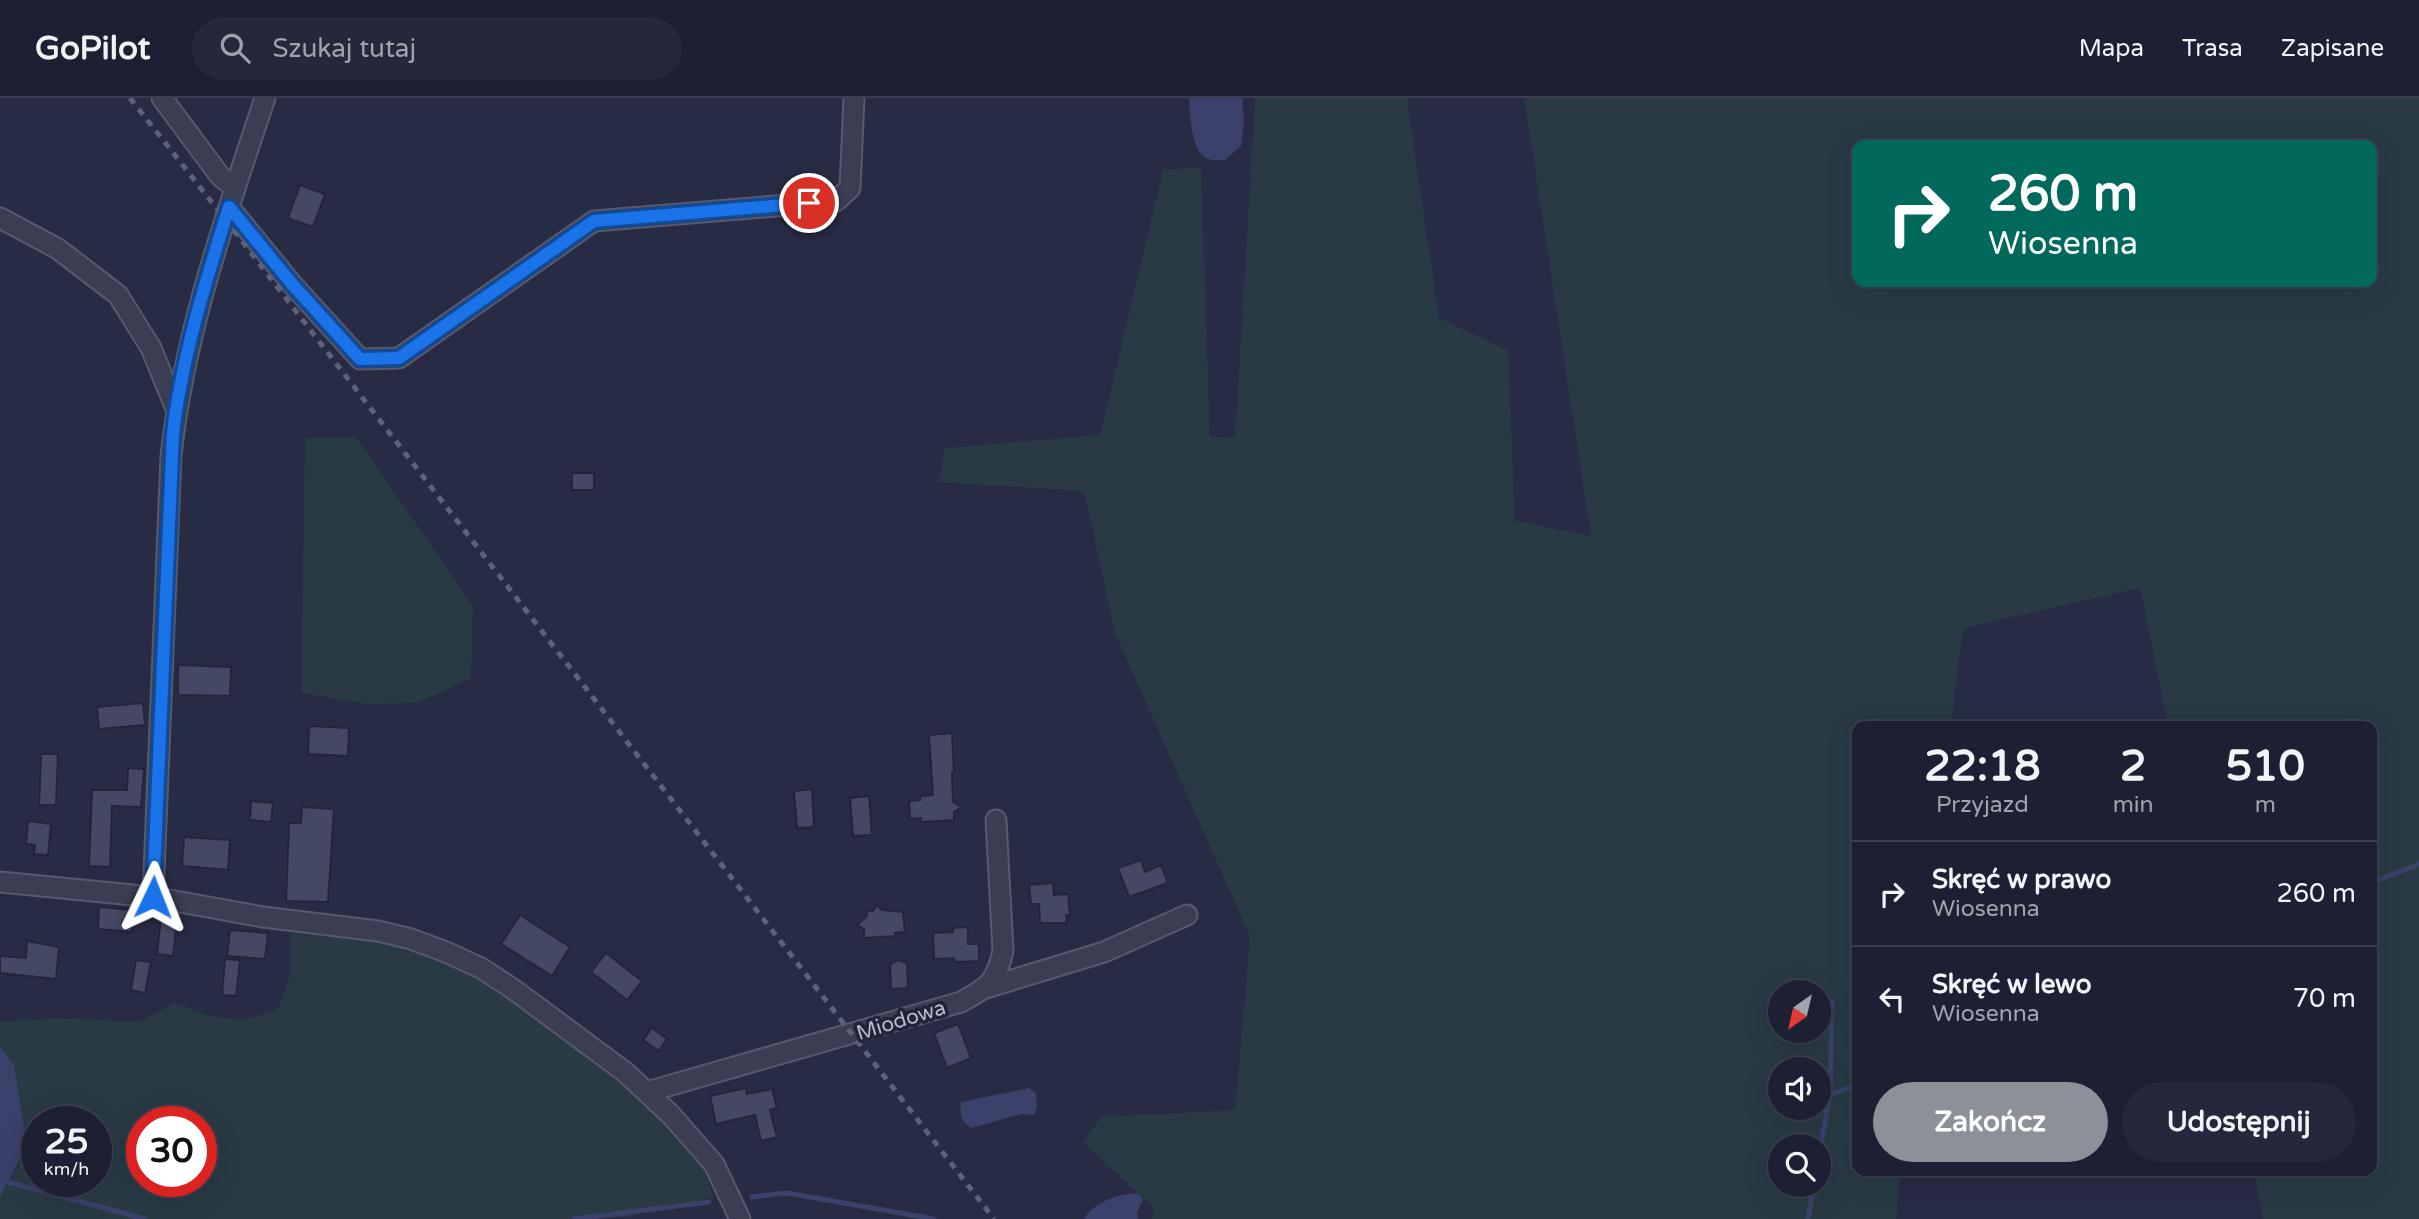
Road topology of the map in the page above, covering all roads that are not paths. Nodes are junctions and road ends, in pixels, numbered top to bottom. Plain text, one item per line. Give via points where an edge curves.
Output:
1 (162, 98) edge
2 (265, 98) edge
3 (854, 98) edge
4 (235, 188) junction
5 (229, 207) junction
6 (0, 218) edge
7 (176, 409) junction
8 (996, 820) dead end
9 (0, 882) edge
10 (153, 897) junction
11 (1187, 915) dead end
12 (986, 988) junction
13 (647, 1092) junction
14 (735, 1216) edge

1 - 4 street via 220,176
2 - 4 street
3 - 5 street via 850,188 836,201 594,221 399,358 360,359
4 - 5 street
5 - 7 street
6 - 7 street via 58,249 118,295 151,348
7 - 10 street
8 - 12 street via 1003,951
9 - 10 street
10 - 13 street via 378,931 446,951 513,989
11 - 12 street, Miodowa via 1104,952
12 - 13 street, Miodowa via 961,1002
13 - 14 street via 713,1164

